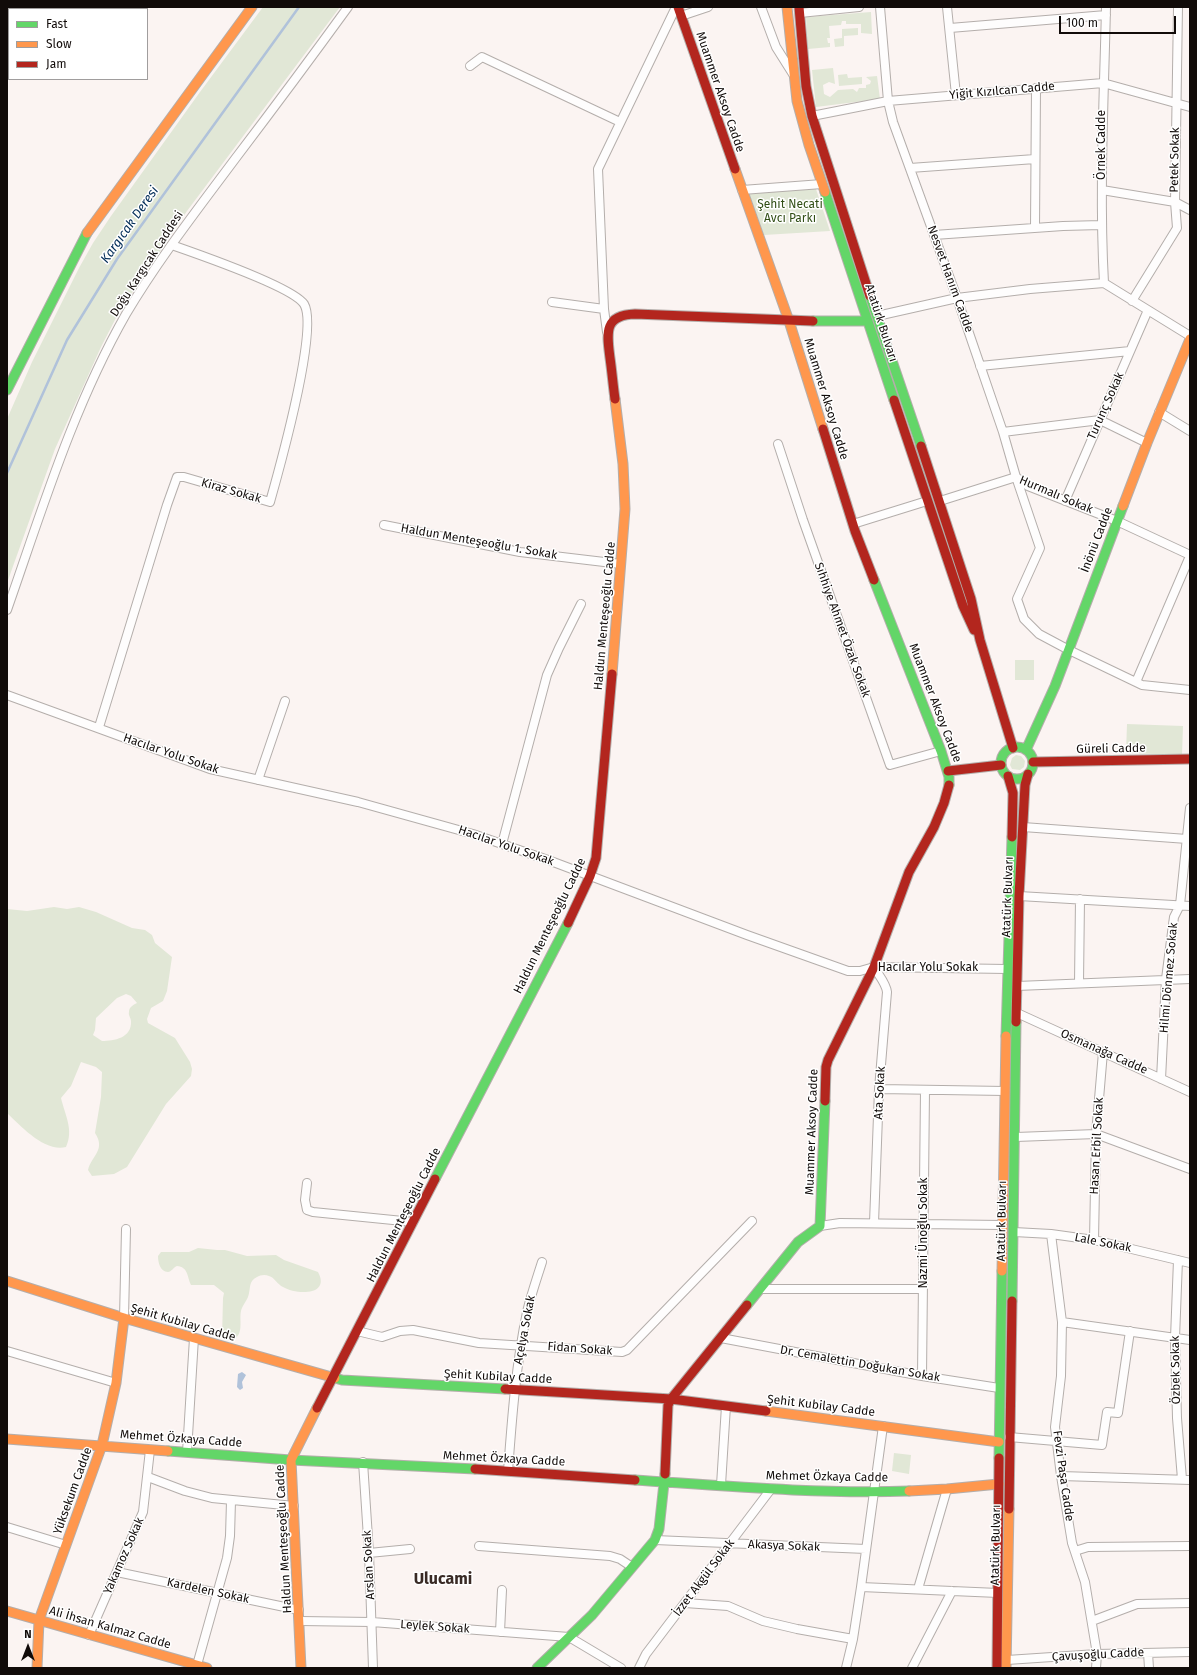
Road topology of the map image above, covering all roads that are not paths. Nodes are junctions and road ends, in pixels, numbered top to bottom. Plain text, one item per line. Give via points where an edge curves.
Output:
1 (252, 7) edge
2 (348, 7) edge
3 (677, 7) edge
4 (708, 7) edge
5 (761, 7) edge
6 (787, 7) edge
7 (859, 7) edge
8 (880, 7) edge
9 (947, 7) edge
10 (1178, 7) edge
11 (800, 10) edge
12 (1106, 11) edge
13 (681, 16) junction
14 (950, 28) junction
15 (470, 66) dead end
16 (794, 75) junction
17 (1103, 83) junction
18 (1036, 88) junction
19 (956, 95) junction
20 (888, 101) junction
21 (1176, 103) junction
22 (1190, 107) edge
23 (812, 116) junction
24 (620, 122) junction
25 (1035, 159) junction
26 (910, 168) junction
27 (822, 184) junction
28 (742, 190) junction
29 (1102, 190) junction
30 (1175, 202) junction
31 (1190, 210) edge
32 (1101, 225) junction
33 (1035, 228) junction
34 (934, 235) junction
35 (172, 245) junction
36 (1104, 283) junction
37 (957, 298) junction
38 (1132, 300) junction
39 (552, 302) dead end
40 (604, 309) junction
41 (1148, 310) junction
42 (877, 316) junction
43 (789, 321) junction
44 (868, 321) junction
45 (607, 334) junction
46 (1189, 343) edge
47 (1130, 351) junction
48 (980, 366) junction
49 (7, 390) edge
50 (1159, 412) junction
51 (1100, 420) junction
52 (1190, 431) edge
53 (1003, 432) junction
54 (1147, 443) junction
55 (778, 444) dead end
56 (1016, 477) junction
57 (927, 501) junction
58 (940, 501) junction
59 (1065, 501) junction
60 (1117, 521) junction
61 (853, 524) junction
62 (384, 525) dead end
63 (1190, 556) edge
64 (622, 564) junction
65 (581, 604) dead end
66 (7, 610) edge
67 (980, 640) junction
68 (1069, 650) junction
69 (1136, 682) junction
70 (1190, 690) edge
71 (7, 695) edge
72 (285, 701) dead end
73 (99, 728) junction
74 (1013, 748) junction
75 (1026, 750) junction
76 (941, 751) junction
77 (1190, 759) edge
78 (1033, 762) junction
79 (1001, 765) junction
80 (948, 771) junction
81 (1028, 774) junction
82 (1008, 776) junction
83 (258, 780) junction
84 (1190, 808) edge
85 (1023, 827) junction
86 (1187, 838) junction
87 (502, 844) junction
88 (590, 876) junction
89 (1019, 896) junction
90 (1080, 899) junction
91 (1180, 905) junction
92 (1190, 906) edge
93 (874, 967) junction
94 (1007, 969) junction
95 (1166, 979) junction
96 (1190, 979) edge
97 (1079, 983) junction
98 (1017, 986) junction
99 (1017, 1013) junction
100 (1103, 1052) junction
101 (1161, 1079) junction
102 (879, 1089) junction
103 (925, 1090) junction
104 (1005, 1091) junction
105 (1190, 1092) edge
106 (1096, 1134) junction
107 (1016, 1137) junction
108 (1190, 1169) edge
109 (307, 1183) dead end
110 (752, 1221) dead end
111 (413, 1222) junction
112 (874, 1223) junction
113 (924, 1224) junction
114 (1002, 1225) junction
115 (820, 1226) junction
116 (126, 1229) dead end
117 (1014, 1232) junction
118 (1051, 1234) junction
119 (1094, 1240) junction
120 (1178, 1260) junction
121 (542, 1262) dead end
122 (1190, 1263) edge
123 (7, 1280) edge
124 (761, 1289) junction
125 (923, 1289) junction
126 (124, 1318) junction
127 (1062, 1322) junction
128 (357, 1331) junction
129 (1130, 1331) junction
130 (194, 1338) junction
131 (721, 1338) junction
132 (1175, 1338) junction
133 (1190, 1340) edge
134 (520, 1345) junction
135 (7, 1351) edge
136 (922, 1376) junction
137 (332, 1378) junction
138 (116, 1383) junction
139 (1000, 1388) junction
140 (515, 1390) junction
141 (671, 1399) junction
142 (726, 1406) junction
143 (883, 1426) junction
144 (1009, 1437) junction
145 (7, 1439) edge
146 (1057, 1441) junction
147 (999, 1442) junction
148 (102, 1445) junction
149 (150, 1450) junction
150 (186, 1452) junction
151 (291, 1460) junction
152 (363, 1462) junction
153 (508, 1471) junction
154 (1060, 1476) junction
155 (148, 1477) junction
156 (1186, 1480) edge
157 (665, 1481) junction
158 (999, 1484) junction
159 (721, 1485) junction
160 (771, 1489) junction
161 (947, 1489) junction
162 (874, 1492) junction
163 (231, 1501) junction
164 (294, 1506) junction
165 (7, 1527) edge
166 (655, 1540) junction
167 (729, 1544) junction
168 (66, 1546) junction
169 (479, 1546) dead end
170 (1190, 1546) edge
171 (410, 1550) dead end
172 (866, 1550) junction
173 (1075, 1550) junction
174 (369, 1553) junction
175 (632, 1567) junction
176 (117, 1572) junction
177 (861, 1587) junction
178 (918, 1589) junction
179 (502, 1590) dead end
180 (952, 1591) junction
181 (218, 1593) junction
182 (998, 1593) junction
183 (685, 1603) junction
184 (1190, 1603) edge
185 (299, 1610) junction
186 (7, 1611) edge
187 (39, 1620) junction
188 (300, 1621) junction
189 (1092, 1621) junction
190 (372, 1622) junction
191 (500, 1632) junction
192 (89, 1635) junction
193 (569, 1637) junction
194 (853, 1640) junction
195 (1190, 1652) edge
196 (1148, 1653) junction
197 (1097, 1654) junction
198 (1007, 1664) edge
199 (197, 1665) junction
200 (37, 1668) edge
201 (207, 1668) edge
202 (301, 1668) edge
203 (373, 1668) edge
204 (537, 1668) edge
205 (621, 1668) edge
206 (639, 1668) edge
207 (846, 1668) edge
208 (912, 1668) edge
209 (997, 1668) edge
210 (1096, 1668) edge
211 (1149, 1668) edge

1 - 49 street via 85,236
2 - 35 street, Doğu Kargıcak Caddesi
3 - 13 street, Muammer Aksoy Cadde
3 - 24 street
4 - 13 street
5 - 16 street via 776,47
6 - 16 street, Atatürk Bulvarı
7 - 11 street
8 - 20 street, Nesvet Hanım Cadde
9 - 14 street
10 - 21 street, Petek Sokak
11 - 23 street, Atatürk Bulvarı via 806,86
12 - 14 street
12 - 17 street, Örnek Cadde
13 - 28 street, Muammer Aksoy Cadde
14 - 19 street
15 - 24 street via 482,57
16 - 27 street, Atatürk Bulvarı via 801,117
17 - 18 street, Yiğit Kızılcan Cadde
17 - 21 street, Yiğit Kızılcan Cadde
17 - 29 street, Örnek Cadde
18 - 19 street, Yiğit Kızılcan Cadde
18 - 25 street
19 - 20 street, Yiğit Kızılcan Cadde
20 - 23 street, Yiğit Kızılcan Cadde
20 - 26 street, Nesvet Hanım Cadde
21 - 22 street, Yiğit Kızılcan Cadde
21 - 30 street, Petek Sokak
23 - 42 street, Atatürk Bulvarı
24 - 40 street via 600,163 597,176
25 - 26 street
25 - 33 street
26 - 34 street, Nesvet Hanım Cadde
27 - 28 street
27 - 44 street, Atatürk Bulvarı
28 - 43 street, Muammer Aksoy Cadde
29 - 30 street
29 - 32 street, Örnek Cadde
30 - 31 street
30 - 38 street, Petek Sokak via 1177,228
32 - 33 street
32 - 36 street, Örnek Cadde
33 - 34 street
34 - 37 street, Nesvet Hanım Cadde
35 - 66 street, Doğu Kargıcak Caddesi via 126,315 85,396
35 - 73 street, Kiraz Sokak via 229,266 282,289 300,300 306,309 308,319 303,365 270,502 177,477
36 - 37 street
36 - 38 street
37 - 42 street
37 - 48 street, Nesvet Hanım Cadde
38 - 41 street
39 - 40 street
40 - 45 street
41 - 46 street
41 - 47 street, Turunç Sokak
42 - 58 street, Atatürk Bulvarı
43 - 44 street
43 - 45 street via 625,314 616,318
43 - 61 street, Muammer Aksoy Cadde
44 - 57 street, Atatürk Bulvarı
45 - 64 street, Haldun Menteşeoğlu Cadde via 623,464 625,509
46 - 50 street, İnönü Cadde
47 - 48 street
47 - 51 street, Turunç Sokak
48 - 53 street, Nesvet Hanım Cadde
50 - 52 street
50 - 54 street, İnönü Cadde
51 - 53 street
51 - 54 street
51 - 59 street, Turunç Sokak
53 - 56 street, Nesvet Hanım Cadde
54 - 60 street, İnönü Cadde
55 - 76 street, Sıhhiye Ahmet Özak Sokak via 890,765
56 - 58 street, Hurmalı Sokak
56 - 59 street, Hurmalı Sokak via 1028,486
56 - 68 street, Nesvet Hanım Cadde via 1040,548 1017,599 1024,619 1039,634
57 - 61 street
57 - 67 street, Atatürk Bulvarı via 963,606
58 - 67 street, Atatürk Bulvarı via 971,598
59 - 60 street, Hurmalı Sokak
60 - 63 street, Hurmalı Sokak
60 - 68 street, İnönü Cadde
61 - 76 street, Muammer Aksoy Cadde
62 - 64 street, Haldun Menteşeoğlu 1. Sokak via 520,552
63 - 69 street
64 - 88 street, Haldun Menteşeoğlu Cadde via 604,750 598,849
65 - 87 street via 547,675
67 - 74 street, Atatürk Bulvarı
68 - 69 street
68 - 75 street, İnönü Cadde
69 - 70 street via 1142,685
71 - 73 street, Hacılar Yolu Sokak
72 - 83 street
73 - 83 street, Hacılar Yolu Sokak via 190,763
74 - 75 street
74 - 79 street via 1005,752
75 - 78 street
76 - 80 street, Muammer Aksoy Cadde
77 - 78 street, Güreli Cadde
78 - 81 street
79 - 80 street
79 - 82 street
80 - 93 street, Muammer Aksoy Cadde via 949,784 944,803 909,872
81 - 82 street via 1018,778
81 - 85 street, Atatürk Bulvarı
82 - 94 street, Atatürk Bulvarı via 1012,793
83 - 87 street, Hacılar Yolu Sokak via 358,802 448,826
84 - 86 street, Hilmi Dönmez Sokak
85 - 86 street
85 - 89 street, Atatürk Bulvarı
86 - 91 street, Hilmi Dönmez Sokak
87 - 88 street, Hacılar Yolu Sokak
88 - 93 street, Hacılar Yolu Sokak via 848,971
88 - 111 street, Haldun Menteşeoğlu Cadde
89 - 90 street
89 - 98 street, Atatürk Bulvarı
90 - 91 street
90 - 97 street
91 - 92 street
91 - 95 street, Hilmi Dönmez Sokak via 1174,917
93 - 94 street, Hacılar Yolu Sokak
93 - 102 street, Ata Sokak via 886,985 887,992
93 - 115 street, Muammer Aksoy Cadde via 826,1067
94 - 104 street, Atatürk Bulvarı
95 - 96 street
95 - 97 street
95 - 101 street, Hilmi Dönmez Sokak
97 - 98 street
98 - 99 street, Atatürk Bulvarı
99 - 100 street, Osmanağa Cadde
99 - 107 street, Atatürk Bulvarı
100 - 101 street, Osmanağa Cadde
100 - 106 street, Hasan Erbil Sokak
101 - 105 street, Osmanağa Cadde
102 - 103 street
102 - 112 street, Ata Sokak
103 - 104 street
103 - 113 street, Nazmi Ünoğlu Sokak
104 - 114 street, Atatürk Bulvarı
106 - 107 street
106 - 108 street
106 - 119 street, Hasan Erbil Sokak
107 - 117 street, Atatürk Bulvarı
109 - 111 street via 307,1210
110 - 134 street, Fidan Sokak via 628,1350 622,1352
111 - 128 street, Haldun Menteşeoğlu Cadde
112 - 113 street
112 - 115 street
113 - 114 street
113 - 125 street, Nazmi Ünoğlu Sokak
114 - 139 street, Atatürk Bulvarı
115 - 124 street via 798,1242
116 - 126 street
117 - 118 street, Lale Sokak
117 - 144 street, Atatürk Bulvarı
118 - 119 street, Lale Sokak
118 - 127 street, Fevzi Paşa Cadde
119 - 120 street, Lale Sokak
120 - 122 street, Lale Sokak
120 - 132 street, Özbek Sokak
121 - 134 street, Açelya Sokak via 527,1310
123 - 126 street, Şehit Kubilay Cadde
124 - 125 street
124 - 131 street
125 - 136 street, Nazmi Ünoğlu Sokak
126 - 130 street, Şehit Kubilay Cadde
126 - 138 street, Yüksekum Cadde
127 - 129 street
127 - 146 street, Fevzi Paşa Cadde via 1055,1427
128 - 134 street, Fidan Sokak via 382,1337 413,1330 466,1341
128 - 137 street, Haldun Menteşeoğlu Cadde
129 - 132 street
129 - 146 street via 1118,1413 1107,1412 1102,1445
130 - 137 street, Şehit Kubilay Cadde
130 - 150 street
131 - 136 street, Dr. Cemalettin Doğukan Sokak
131 - 141 street
132 - 133 street
132 - 156 street, Özbek Sokak via 1177,1418
134 - 140 street, Açelya Sokak
135 - 138 street
136 - 139 street, Dr. Cemalettin Doğukan Sokak
137 - 140 street, Şehit Kubilay Cadde
137 - 151 street, Haldun Menteşeoğlu Cadde
138 - 148 street, Yüksekum Cadde
139 - 147 street, Atatürk Bulvarı
140 - 141 street, Şehit Kubilay Cadde
140 - 153 street, Açelya Sokak
141 - 142 street, Şehit Kubilay Cadde
141 - 157 street via 667,1414
142 - 143 street, Şehit Kubilay Cadde
142 - 159 street
143 - 147 street, Şehit Kubilay Cadde
143 - 162 street
144 - 146 street
144 - 198 street, Atatürk Bulvarı
145 - 148 street, Mehmet Özkaya Cadde
146 - 154 street, Fevzi Paşa Cadde
147 - 158 street, Atatürk Bulvarı
148 - 149 street, Mehmet Özkaya Cadde
148 - 168 street, Yüksekum Cadde
149 - 150 street, Mehmet Özkaya Cadde
149 - 155 street, Yakamoz Sokak
150 - 151 street, Mehmet Özkaya Cadde
151 - 152 street, Mehmet Özkaya Cadde
151 - 164 street, Haldun Menteşeoğlu Cadde
152 - 153 street, Mehmet Özkaya Cadde
152 - 174 street, Arslan Sokak
153 - 157 street, Mehmet Özkaya Cadde
154 - 156 street
154 - 173 street, Fevzi Paşa Cadde
155 - 163 street via 185,1491
155 - 176 street, Yakamoz Sokak via 143,1512
157 - 159 street, Mehmet Özkaya Cadde
157 - 166 street via 659,1529
158 - 161 street, Mehmet Özkaya Cadde
158 - 182 street, Atatürk Bulvarı
159 - 160 street, Mehmet Özkaya Cadde
160 - 162 street, Mehmet Özkaya Cadde
160 - 167 street, İzzet Akgül Sokak
161 - 162 street, Mehmet Özkaya Cadde
161 - 178 street
162 - 172 street
163 - 164 street
163 - 181 street via 229,1545
164 - 185 street, Haldun Menteşeoğlu Cadde
165 - 168 street
166 - 167 street, Akasya Sokak
166 - 175 street
167 - 172 street, Akasya Sokak
167 - 183 street, İzzet Akgül Sokak
168 - 187 street, Yüksekum Cadde
169 - 175 street via 610,1556
170 - 173 street via 1088,1547
171 - 174 street
172 - 177 street
173 - 189 street, Fevzi Paşa Cadde via 1085,1582
174 - 190 street, Arslan Sokak
175 - 193 street via 592,1615
176 - 181 street, Kardelen Sokak
176 - 192 street, Yakamoz Sokak
177 - 178 street
177 - 194 street
178 - 180 street
179 - 191 street
180 - 182 street
180 - 208 street
181 - 185 street, Kardelen Sokak
181 - 199 street
182 - 209 street, Atatürk Bulvarı
183 - 194 street via 728,1606 762,1621
183 - 206 street, İzzet Akgül Sokak via 646,1654
184 - 189 street via 1137,1604
185 - 188 street, Haldun Menteşeoğlu Cadde
186 - 187 street, Ali İhsan Kalmaz Cadde
187 - 192 street, Ali İhsan Kalmaz Cadde
187 - 200 street, Yüksekum Cadde
188 - 190 street, Leylek Sokak
188 - 202 street, Haldun Menteşeoğlu Cadde
189 - 197 street, Fevzi Paşa Cadde
190 - 191 street, Leylek Sokak
190 - 203 street, Arslan Sokak
191 - 193 street, Leylek Sokak
192 - 199 street, Ali İhsan Kalmaz Cadde
193 - 204 street
193 - 205 street
194 - 207 street
195 - 196 street, Çavuşoğlu Cadde
196 - 197 street, Çavuşoğlu Cadde
196 - 211 street
197 - 198 street, Çavuşoğlu Cadde
197 - 210 street, Fevzi Paşa Cadde
199 - 201 street, Ali İhsan Kalmaz Cadde

